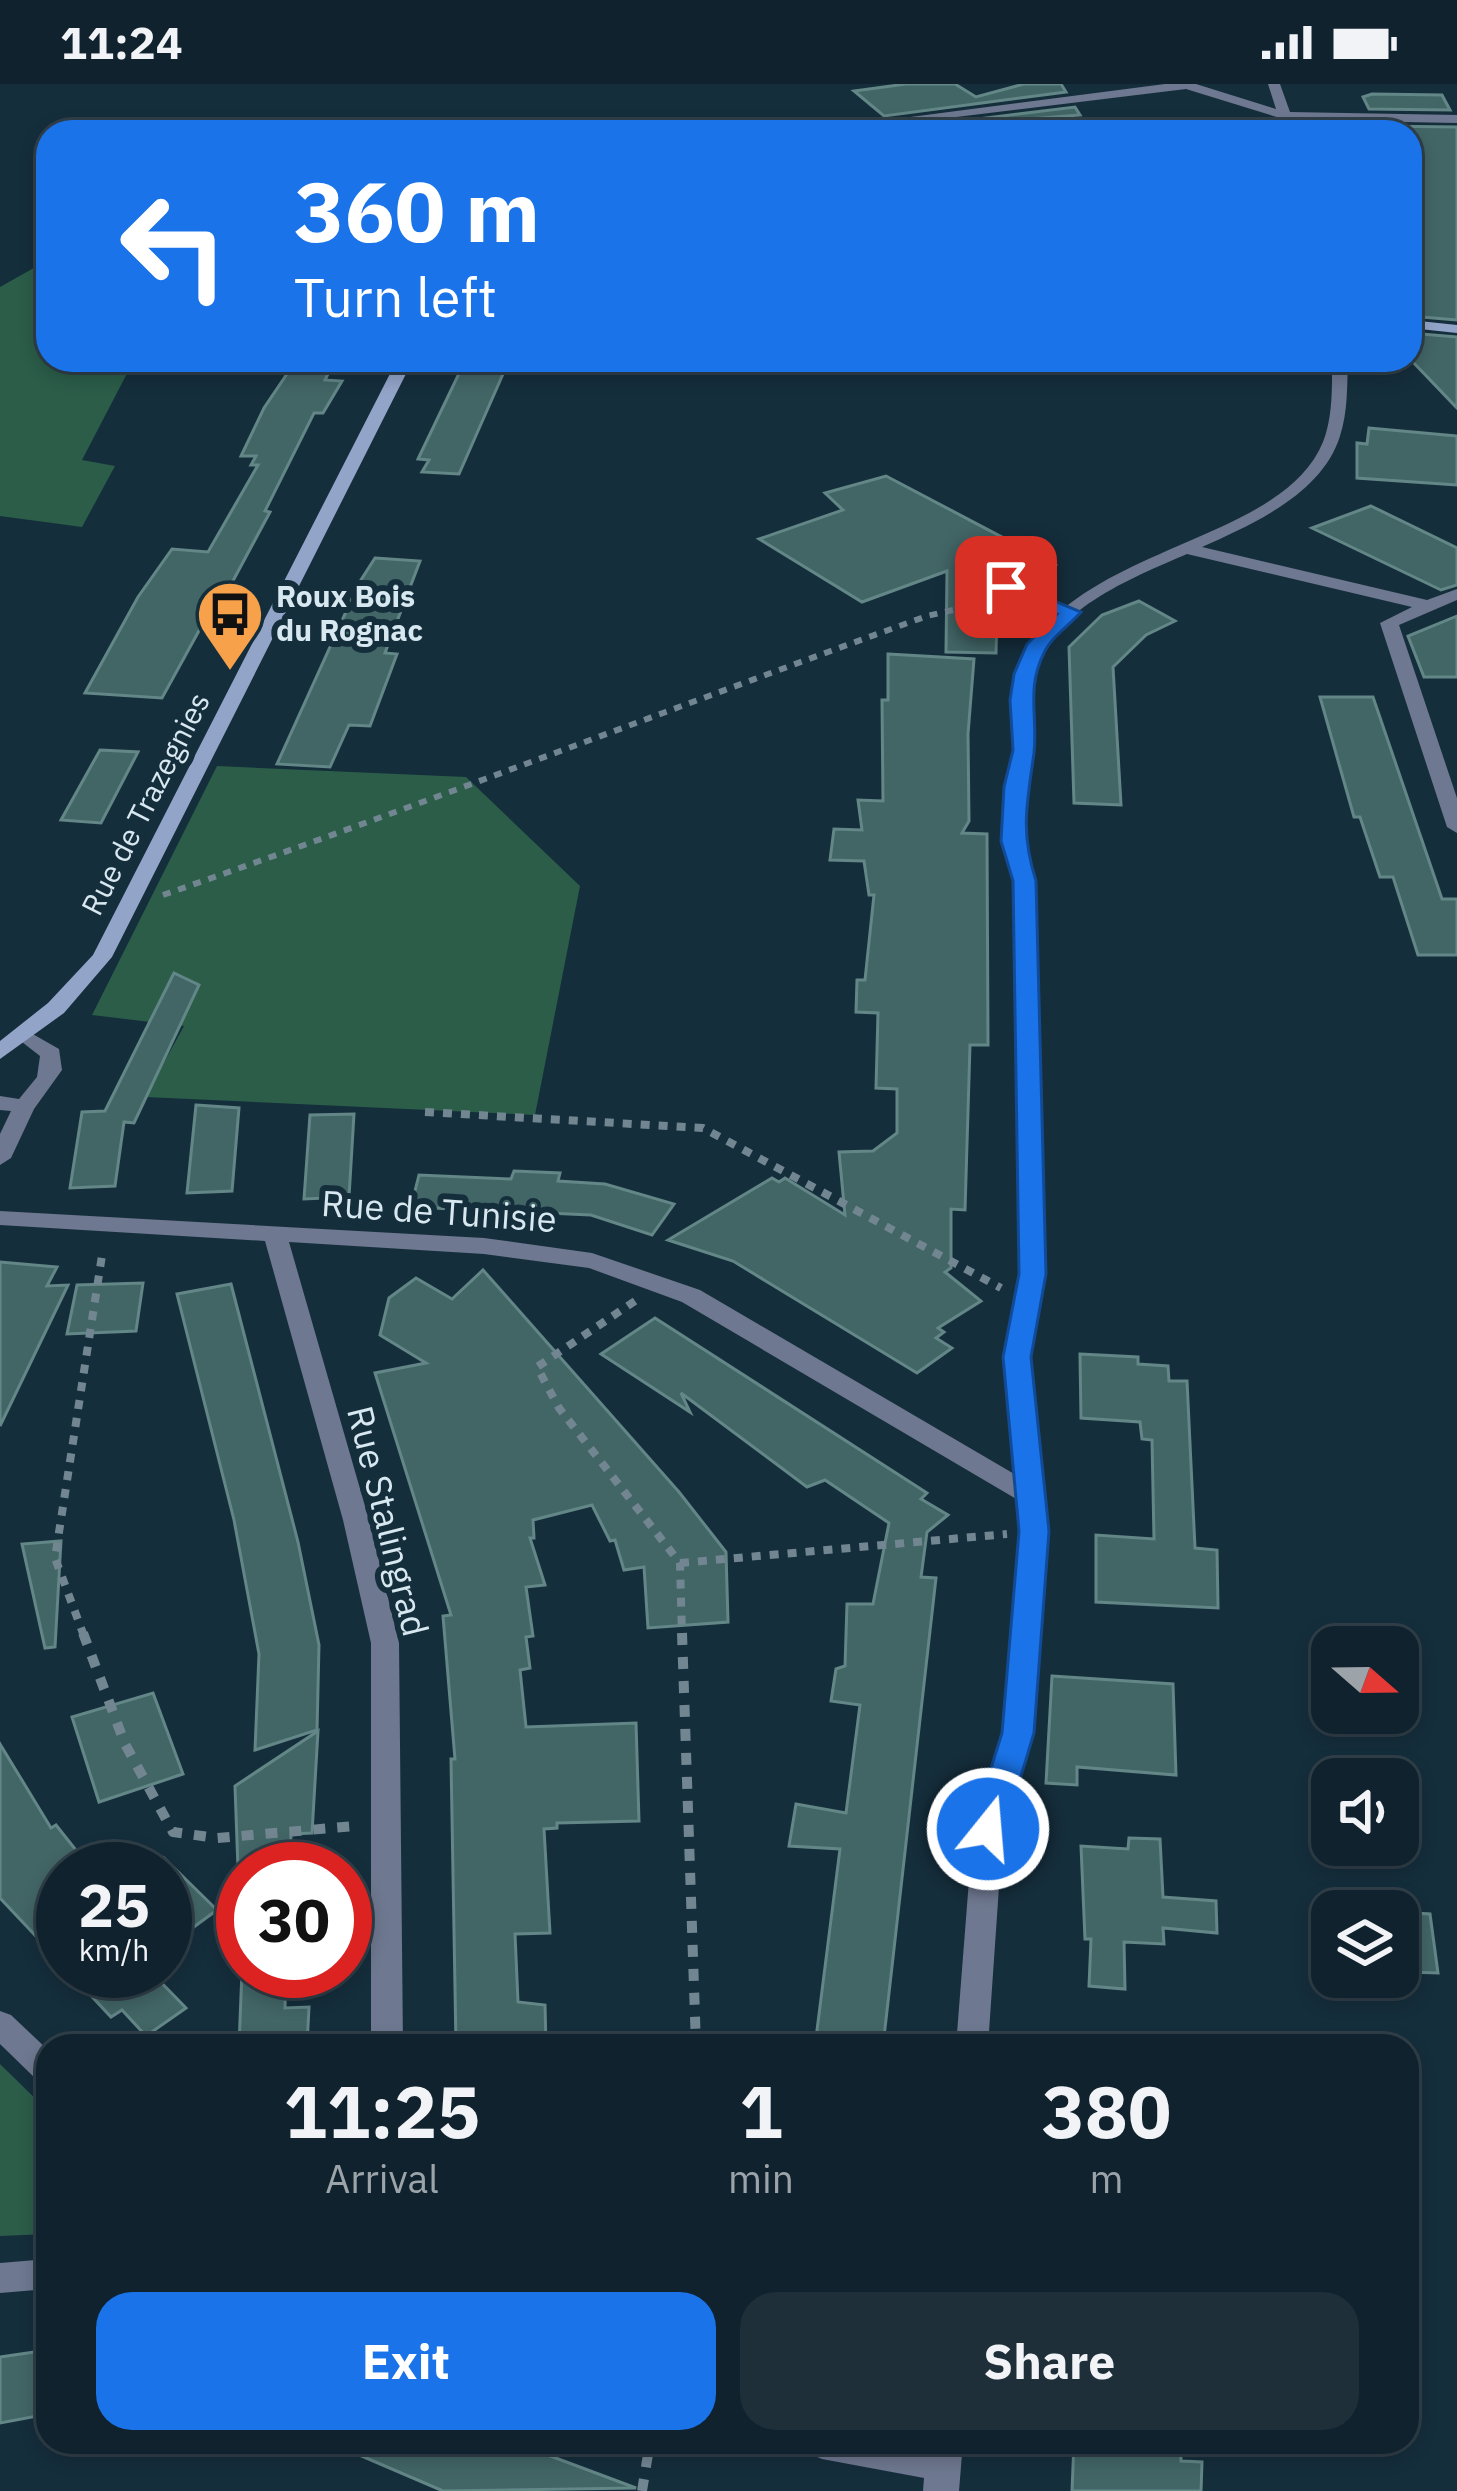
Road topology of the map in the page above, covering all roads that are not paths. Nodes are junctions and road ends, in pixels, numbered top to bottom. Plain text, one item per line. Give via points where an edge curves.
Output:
1 (1274, 84) edge
2 (1185, 85) edge
3 (1286, 116) junction
4 (1457, 119) edge
5 (899, 120) edge
6 (1287, 120) edge
7 (1422, 325) edge
8 (1457, 329) edge
9 (399, 372) edge
10 (1340, 372) edge
11 (1185, 548) junction
12 (1006, 587) dead end
13 (1457, 594) edge
14 (1424, 605) junction
15 (1067, 616) junction
16 (1457, 826) edge
17 (24, 1035) junction
18 (0, 1052) edge
19 (12, 1104) edge
20 (0, 1158) edge
21 (0, 1219) edge
22 (275, 1236) junction
23 (1028, 1493) junction
24 (0, 2024) edge
25 (387, 2034) edge
26 (973, 2034) edge
27 (36, 2058) edge
28 (36, 2275) edge
29 (0, 2278) edge
30 (883, 2454) edge
31 (943, 2466) edge

1 - 3 street
2 - 3 street
2 - 5 street
3 - 4 street
3 - 6 street
7 - 8 main road
9 - 17 main road, Rue de Trazegnies via 90,973
10 - 11 street via 1338,418 1307,475
11 - 14 street
11 - 15 street
12 - 15 lane
13 - 14 street
14 - 16 street via 1388,623
15 - 23 street via 1029,660 1012,841 1025,881 1033,1274 1017,1357
17 - 18 main road, Rue de Trazegnies
17 - 19 street via 51,1054 53,1065 46,1084
19 - 20 street
21 - 22 street, Rue de Tunisie
22 - 23 street, Rue de Tunisie via 528,1249 661,1284
22 - 25 street, Rue Stalingrad via 385,1642
23 - 26 street via 1034,1531 1018,1733 988,1829
24 - 27 street
28 - 29 street
30 - 31 street

